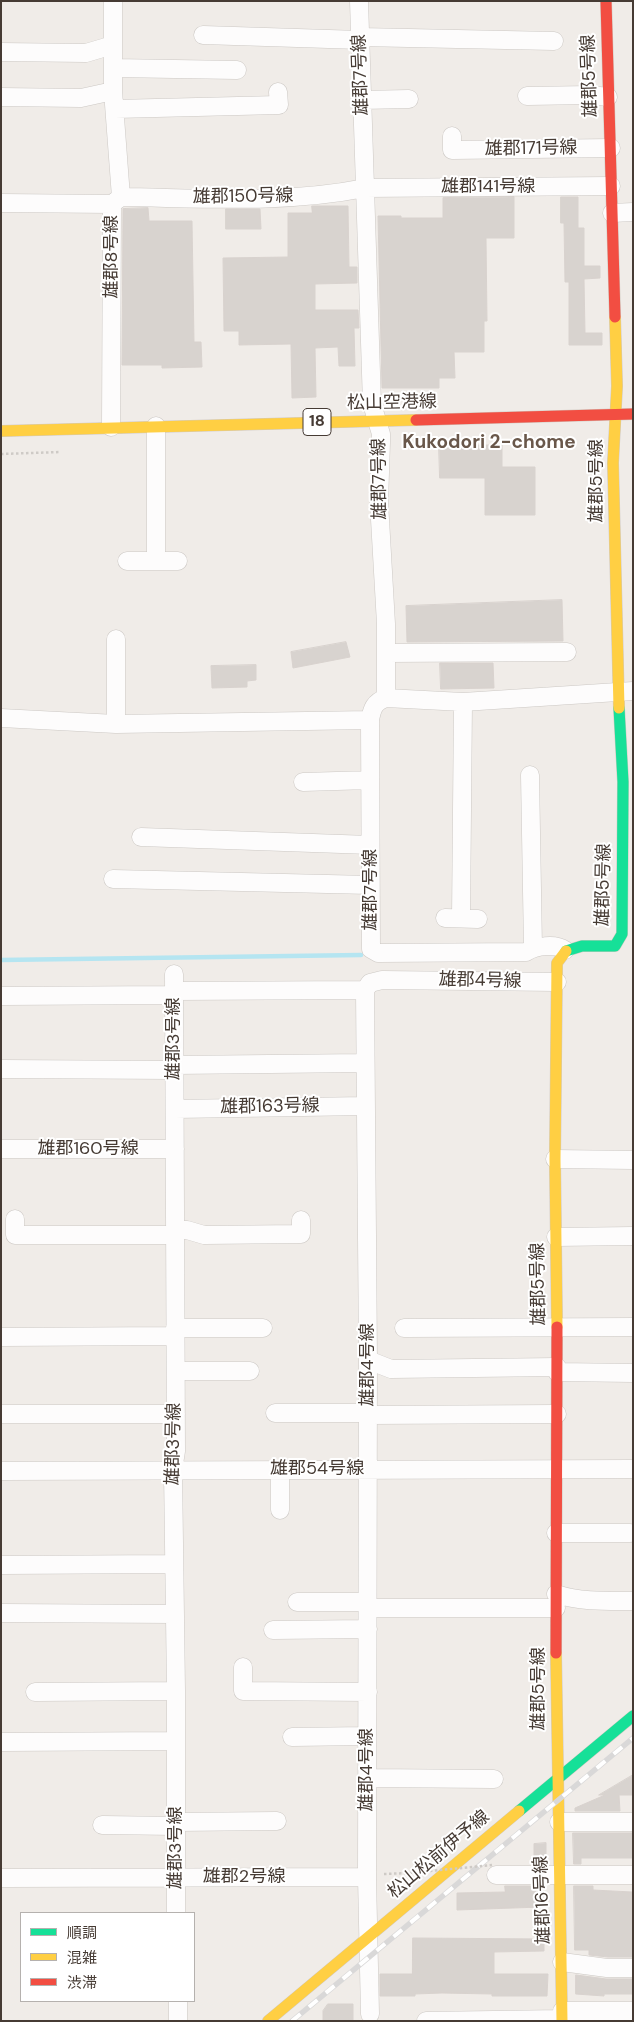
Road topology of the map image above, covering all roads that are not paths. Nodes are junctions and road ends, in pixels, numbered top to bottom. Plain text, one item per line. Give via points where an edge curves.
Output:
1 (113, 1) edge
2 (360, 1) edge
3 (606, 1) edge
4 (214, 31) dead end
5 (360, 38) junction
6 (554, 41) dead end
7 (113, 45) junction
8 (1, 52) edge
9 (113, 68) junction
10 (237, 70) dead end
11 (113, 91) junction
12 (4, 92) edge
13 (278, 92) dead end
14 (527, 96) dead end
15 (608, 97) junction
16 (409, 99) dead end
17 (361, 100) junction
18 (114, 109) junction
19 (452, 143) dead end
20 (611, 148) junction
21 (612, 186) junction
22 (365, 188) junction
23 (116, 200) junction
24 (1, 203) edge
25 (612, 212) junction
26 (633, 212) edge
27 (633, 414) edge
28 (615, 415) junction
29 (376, 420) junction
30 (156, 426) junction
31 (111, 427) junction
32 (1, 431) edge
33 (127, 561) dead end
34 (156, 561) junction
35 (178, 561) dead end
36 (624, 604) edge
37 (116, 639) dead end
38 (567, 652) dead end
39 (386, 653) junction
40 (625, 692) edge
41 (386, 698) junction
42 (463, 702) junction
43 (1, 718) edge
44 (370, 720) junction
45 (116, 724) junction
46 (530, 775) dead end
47 (370, 780) junction
48 (303, 782) dead end
49 (148, 833) dead end
50 (370, 845) junction
51 (113, 879) dead end
52 (370, 885) junction
53 (461, 919) dead end
54 (626, 945) edge
55 (533, 948) junction
56 (565, 950) junction
57 (557, 982) junction
58 (174, 987) junction
59 (365, 990) junction
60 (1, 996) edge
61 (365, 1063) junction
62 (174, 1067) junction
63 (1, 1069) edge
64 (366, 1106) junction
65 (175, 1109) junction
66 (1, 1149) edge
67 (175, 1149) junction
68 (555, 1159) junction
69 (633, 1160) edge
70 (15, 1219) dead end
71 (301, 1220) dead end
72 (175, 1233) junction
73 (556, 1236) junction
74 (633, 1236) edge
75 (557, 1326) junction
76 (633, 1327) edge
77 (263, 1328) dead end
78 (404, 1328) dead end
79 (175, 1332) junction
80 (1, 1337) edge
81 (368, 1360) junction
82 (557, 1370) junction
83 (176, 1371) junction
84 (250, 1371) dead end
85 (633, 1373) edge
86 (275, 1413) dead end
87 (1, 1414) edge
88 (176, 1414) junction
89 (368, 1414) junction
90 (557, 1414) junction
91 (368, 1469) junction
92 (557, 1469) junction
93 (633, 1469) edge
94 (173, 1470) junction
95 (280, 1470) junction
96 (1, 1471) edge
97 (280, 1510) dead end
98 (556, 1533) junction
99 (630, 1533) dead end
100 (174, 1564) junction
101 (1, 1565) edge
102 (556, 1601) junction
103 (633, 1601) edge
104 (297, 1602) dead end
105 (368, 1605) junction
106 (1, 1613) edge
107 (175, 1614) junction
108 (368, 1629) junction
109 (273, 1630) dead end
110 (243, 1667) dead end
111 (176, 1691) junction
112 (35, 1692) dead end
113 (368, 1692) junction
114 (633, 1716) edge
115 (367, 1736) junction
116 (292, 1737) dead end
117 (176, 1741) junction
118 (1, 1742) edge
119 (488, 1775) dead end
120 (367, 1778) junction
121 (558, 1779) junction
122 (277, 1821) dead end
123 (559, 1822) junction
124 (633, 1822) edge
125 (175, 1824) junction
126 (102, 1825) dead end
127 (494, 1870) road end
128 (560, 1875) junction
129 (633, 1875) edge
130 (375, 1876) junction
131 (175, 1877) junction
132 (1, 1878) edge
133 (176, 1912) edge
134 (368, 1937) junction
135 (562, 1962) junction
136 (633, 1968) edge
137 (178, 2002) edge
138 (633, 2011) edge
139 (370, 2014) dead end
140 (562, 2017) edge
141 (178, 2021) edge
142 (268, 2021) edge
143 (426, 2021) edge

1 - 7 street, 雄郡8号線
2 - 5 street, 雄郡7号線
3 - 15 street, 雄郡5号線
4 - 5 street via 272,30
5 - 6 street
5 - 17 street, 雄郡7号線
7 - 8 street via 86,53 26,45
7 - 9 street, 雄郡8号線
9 - 10 street
9 - 11 street, 雄郡8号線
11 - 12 street via 81,98
11 - 18 street, 雄郡8号線
13 - 18 street via 279,105
14 - 15 street
15 - 20 street, 雄郡5号線
16 - 17 street
17 - 22 street, 雄郡7号線
18 - 23 street, 雄郡8号線
19 - 20 street, 雄郡171号線
20 - 21 street, 雄郡5号線
21 - 22 street, 雄郡141号線
21 - 25 street, 雄郡5号線
22 - 23 street, 雄郡150号線 via 328,195 258,199
22 - 29 street, 雄郡7号線 via 372,404
23 - 24 street, 雄郡150号線
23 - 31 street, 雄郡8号線
25 - 26 street
25 - 28 street, 雄郡5号線
27 - 28 street, 松山空港線 / 18
28 - 29 street, 松山空港線 / 18
28 - 36 street, 雄郡5号線 via 614,463
29 - 30 street, 松山空港線 / 18
29 - 39 street, 雄郡7号線 via 381,434 379,502
30 - 31 street, 松山空港線 / 18
30 - 34 street
31 - 32 street, 松山空港線 / 18
33 - 34 street
34 - 35 street
36 - 40 street, 雄郡5号線
37 - 45 street
38 - 39 street
39 - 41 street, 雄郡7号線
40 - 42 street
40 - 54 street, 雄郡5号線 via 622,934
41 - 42 street
41 - 44 street, 雄郡7号線 via 378,701 372,709
42 - 53 street
43 - 45 street
44 - 45 street
44 - 47 street, 雄郡7号線
46 - 55 street
47 - 48 street
47 - 50 street, 雄郡7号線
49 - 50 street
50 - 52 street, 雄郡7号線
51 - 52 street
52 - 55 street, 雄郡7号線 via 371,949 378,953 526,952
54 - 56 street, 雄郡5号線
55 - 56 street via 560,947
56 - 57 street, 雄郡5号線 via 557,963
57 - 59 street, 雄郡4号線 via 382,980 370,983
57 - 68 street, 雄郡5号線
58 - 59 street
58 - 60 street
58 - 62 street, 雄郡3号線
59 - 61 street, 雄郡4号線
61 - 62 street
61 - 64 street, 雄郡4号線
62 - 63 street
62 - 65 street, 雄郡3号線
64 - 65 street, 雄郡163号線
64 - 81 street, 雄郡4号線
65 - 67 street, 雄郡3号線
66 - 67 street, 雄郡160号線 via 91,1142
67 - 72 street, 雄郡3号線
68 - 69 street
68 - 73 street, 雄郡5号線
70 - 72 street via 15,1235 84,1228
71 - 72 street via 301,1234 204,1235 187,1230
72 - 79 street, 雄郡3号線
73 - 74 street
73 - 75 street, 雄郡5号線
75 - 76 street
75 - 78 street
75 - 82 street, 雄郡5号線
77 - 79 street
79 - 80 street
79 - 83 street, 雄郡3号線
81 - 82 street via 391,1369
81 - 89 street, 雄郡4号線
82 - 85 street
82 - 90 street, 雄郡5号線
83 - 84 street
83 - 88 street, 雄郡3号線
86 - 89 street
87 - 88 street
88 - 94 street, 雄郡3号線
89 - 90 street
89 - 91 street, 雄郡4号線
90 - 92 street, 雄郡5号線
91 - 92 street, 雄郡54号線
91 - 95 street, 雄郡54号線
91 - 105 street, 雄郡4号線
92 - 93 street, 雄郡54号線
92 - 98 street, 雄郡5号線
94 - 95 street, 雄郡54号線
94 - 96 street, 雄郡54号線
94 - 100 street, 雄郡3号線
95 - 97 street
98 - 99 street
98 - 102 street, 雄郡5号線
100 - 101 street
100 - 107 street, 雄郡3号線
102 - 103 street
102 - 105 street
102 - 121 street, 雄郡5号線
104 - 105 street
105 - 108 street, 雄郡4号線
106 - 107 street
107 - 111 street, 雄郡3号線
108 - 109 street
108 - 113 street, 雄郡4号線
110 - 113 street via 243,1691
111 - 112 street
111 - 117 street, 雄郡3号線
113 - 115 street, 雄郡4号線
114 - 121 street, 松山松前伊予線
115 - 116 street
115 - 120 street, 雄郡4号線
117 - 118 street
117 - 125 street, 雄郡3号線
119 - 120 street
120 - 130 street, 雄郡4号線
121 - 123 street, 雄郡16号線
121 - 134 street, 松山松前伊予線
122 - 125 street
123 - 124 street
123 - 128 street, 雄郡16号線
125 - 126 street
125 - 131 street, 雄郡3号線
127 - 128 street
128 - 129 street
128 - 135 street, 雄郡16号線
130 - 131 street, 雄郡2号線
130 - 134 street, 雄郡4号線
131 - 132 street, 雄郡2号線
131 - 133 street, 雄郡3号線
134 - 139 street, 雄郡4号線
134 - 142 street, 松山松前伊予線
135 - 136 street
135 - 140 street, 雄郡16号線
137 - 141 street
138 - 140 street
140 - 143 street

